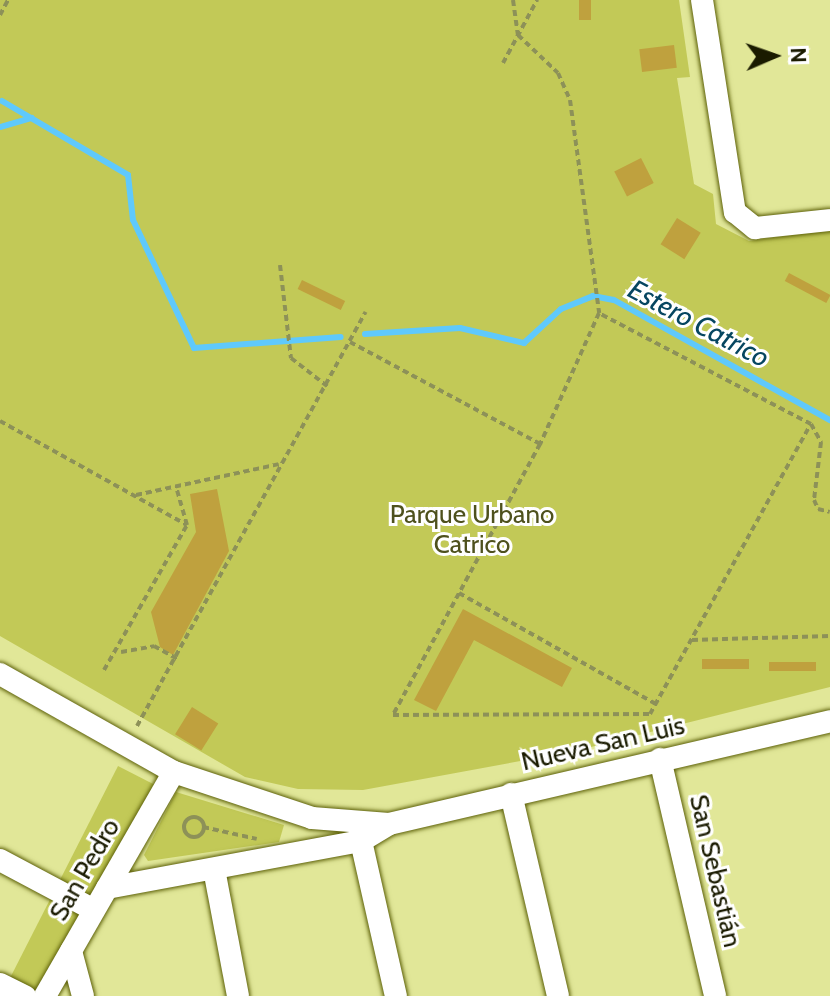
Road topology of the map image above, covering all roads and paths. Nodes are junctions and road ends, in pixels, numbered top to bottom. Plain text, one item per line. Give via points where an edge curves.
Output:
1 (8, 0) edge
2 (513, 0) edge
3 (537, 0) edge
4 (702, 0) edge
5 (0, 15) edge
6 (518, 35) junction
7 (503, 63) dead end
8 (830, 220) edge
9 (280, 265) dead end
10 (599, 311) junction
11 (366, 312) dead end
12 (350, 342) junction
13 (327, 386) junction
14 (0, 421) edge
15 (811, 424) junction
16 (540, 444) junction
17 (279, 464) junction
18 (176, 487) junction
19 (134, 496) junction
20 (830, 512) edge
21 (187, 525) junction
22 (459, 593) junction
23 (830, 636) edge
24 (692, 640) junction
25 (119, 653) junction
26 (179, 660) junction
27 (104, 670) dead end
28 (0, 674) edge
29 (656, 704) junction
30 (829, 727) edge
31 (128, 733) junction
32 (148, 738) dead end
33 (660, 759) junction
34 (174, 772) junction
35 (511, 794) junction
36 (389, 824) junction
37 (203, 827) junction
38 (361, 841) junction
39 (282, 856) junction
40 (0, 860) edge
41 (214, 869) junction
42 (107, 888) junction
43 (94, 910) junction
44 (71, 951) junction
45 (0, 984) edge
46 (25, 996) edge
47 (45, 996) edge
48 (83, 996) edge
49 (238, 996) edge
50 (396, 996) edge
51 (558, 996) edge
52 (715, 996) edge

1 - 5 path
2 - 6 path
3 - 6 path
4 - 8 street via 735,212 755,228
6 - 7 path
6 - 10 path via 558,73 570,100
9 - 13 path via 290,352
10 - 15 path
10 - 16 path
11 - 12 path
12 - 13 path
12 - 16 path
13 - 17 path
14 - 19 path
15 - 20 path via 821,442 814,500 818,509
15 - 24 path
16 - 22 path
17 - 18 path
17 - 26 path
18 - 19 path
18 - 21 path
19 - 21 path
21 - 25 path
22 - 29 path
22 - 29 path via 393,715 650,714
23 - 24 path
24 - 29 path
25 - 26 path via 154,646
25 - 27 path
26 - 31 path
28 - 31 street, Nueva San Luis
30 - 33 street, Nueva San Luis
31 - 32 path
31 - 34 street, Nueva San Luis
33 - 35 street, Nueva San Luis
33 - 52 street, San Sebastián
34 - 36 street, Nueva San Luis via 312,818
34 - 42 street, San Pedro
35 - 36 street, Nueva San Luis
35 - 51 street
36 - 38 street, Nueva San Luis
37 - 37 path via 195,837 184,828 194,817
37 - 39 path via 254,837
38 - 39 street, Nueva San Luis
38 - 50 street
39 - 41 street, Nueva San Luis
40 - 43 street
41 - 42 street, Nueva San Luis
41 - 49 street
42 - 43 street, San Pedro
43 - 44 street, San Pedro
44 - 47 street, San Pedro
44 - 48 street
45 - 46 street

